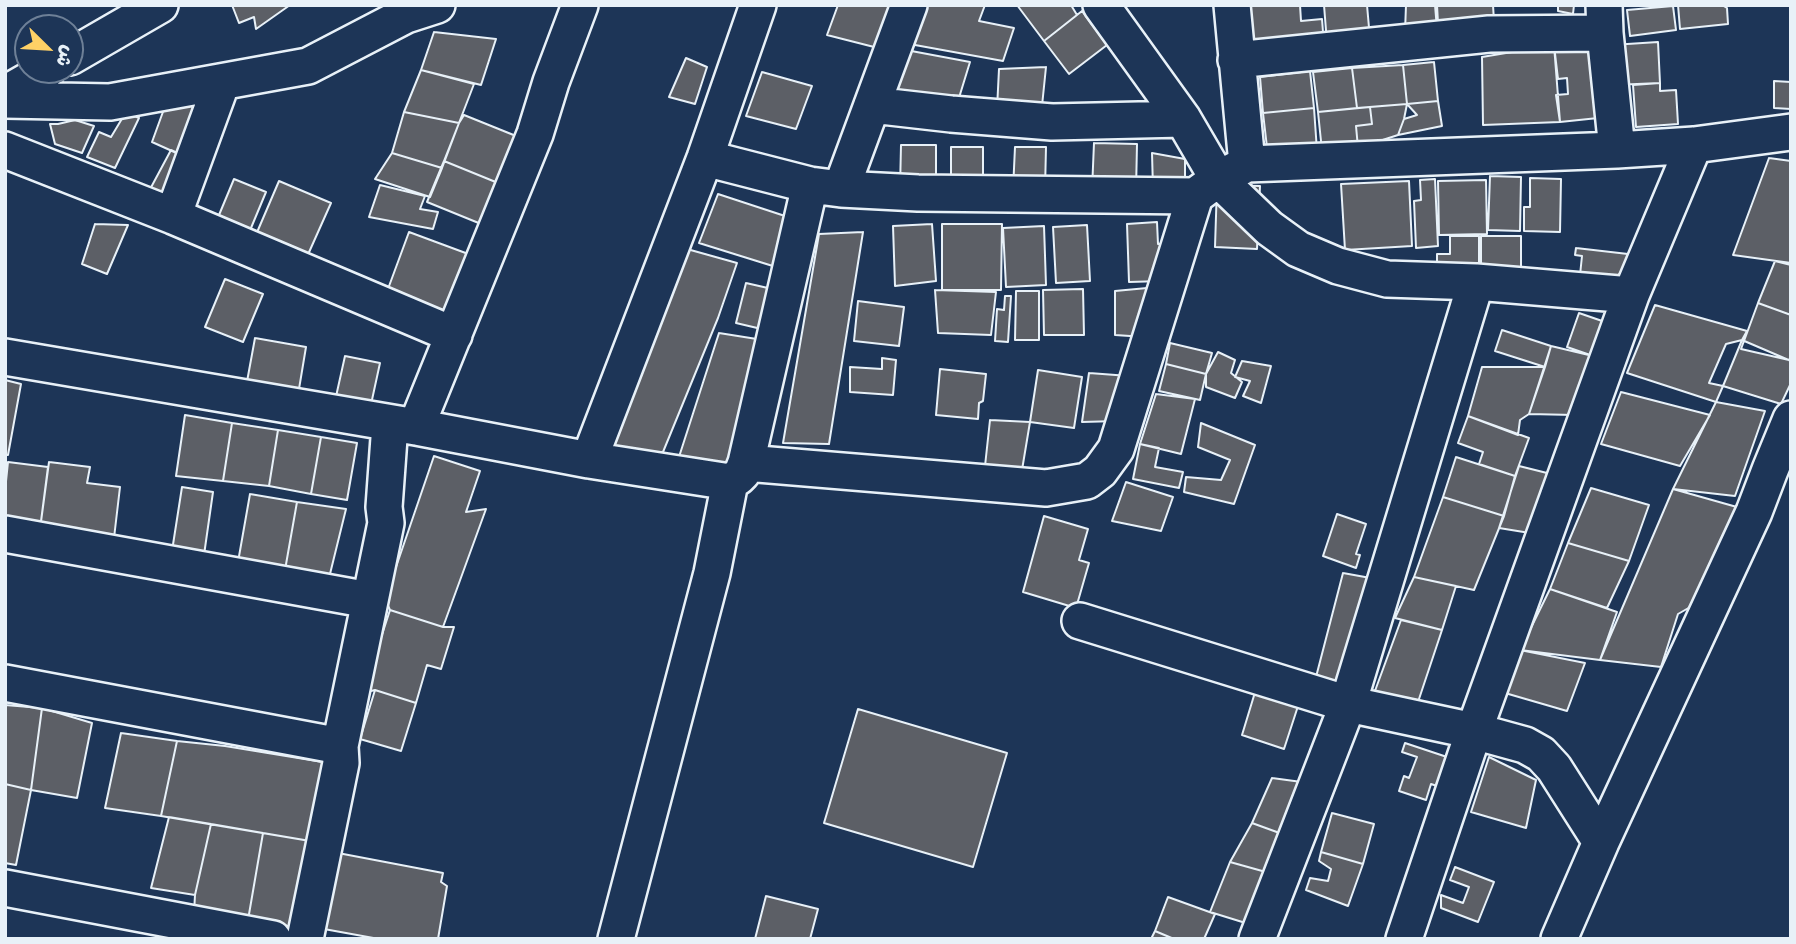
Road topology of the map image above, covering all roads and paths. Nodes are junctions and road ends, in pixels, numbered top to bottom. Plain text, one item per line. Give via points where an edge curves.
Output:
1 (160, 5) edge
2 (437, 5) edge
3 (580, 5) edge
4 (758, 5) edge
5 (909, 5) edge
6 (1101, 5) edge
7 (1232, 5) edge
8 (1604, 19) edge
9 (84, 49) edge
10 (1236, 60) junction
11 (222, 82) junction
12 (25, 84) edge
13 (5, 97) edge
14 (872, 105) junction
15 (1183, 119) junction
16 (1791, 132) edge
17 (1694, 145) junction
18 (5, 150) edge
19 (1617, 150) junction
20 (705, 158) junction
21 (1220, 180) junction
22 (825, 187) junction
23 (173, 216) junction
24 (1476, 282) junction
25 (1631, 295) junction
26 (454, 335) junction
27 (5, 357) edge
28 (1791, 419) edge
29 (403, 425) junction
30 (589, 460) junction
31 (738, 472) junction
32 (5, 534) edge
33 (369, 600) junction
34 (1080, 621) dead end
35 (5, 683) edge
36 (1348, 704) junction
37 (1474, 731) junction
38 (340, 746) junction
39 (1601, 842) junction
40 (5, 888) edge
41 (273, 939) edge
42 (305, 939) edge
43 (616, 939) edge
44 (1257, 939) edge
45 (1404, 939) edge
46 (1559, 939) edge

1 - 9 street
2 - 11 street via 406,15 308,66
3 - 26 street via 535,134
4 - 20 street
5 - 14 street
6 - 15 street
7 - 10 street
8 - 10 street
8 - 19 street
10 - 21 street
11 - 13 street via 110,102
11 - 23 street
12 - 13 street
14 - 15 street via 1052,122
14 - 22 street
15 - 21 street
16 - 17 street
17 - 19 street
17 - 25 street
18 - 23 street
19 - 21 street
20 - 22 street
20 - 30 street
21 - 22 street via 918,193
21 - 24 street via 1269,228 1298,249 1338,266 1387,279
21 - 31 street via 1116,449 1087,481 1045,488
22 - 31 street
23 - 26 street
24 - 25 street
24 - 36 street
25 - 37 street
26 - 29 street
27 - 29 street
28 - 39 street via 1754,512
29 - 30 street
29 - 33 street
30 - 31 street
31 - 43 street
32 - 33 street
33 - 38 street
34 - 36 street
35 - 38 street
36 - 37 street
36 - 44 street
37 - 39 street via 1541,754
37 - 45 street
38 - 42 street via 341,763
39 - 46 street
40 - 41 street

